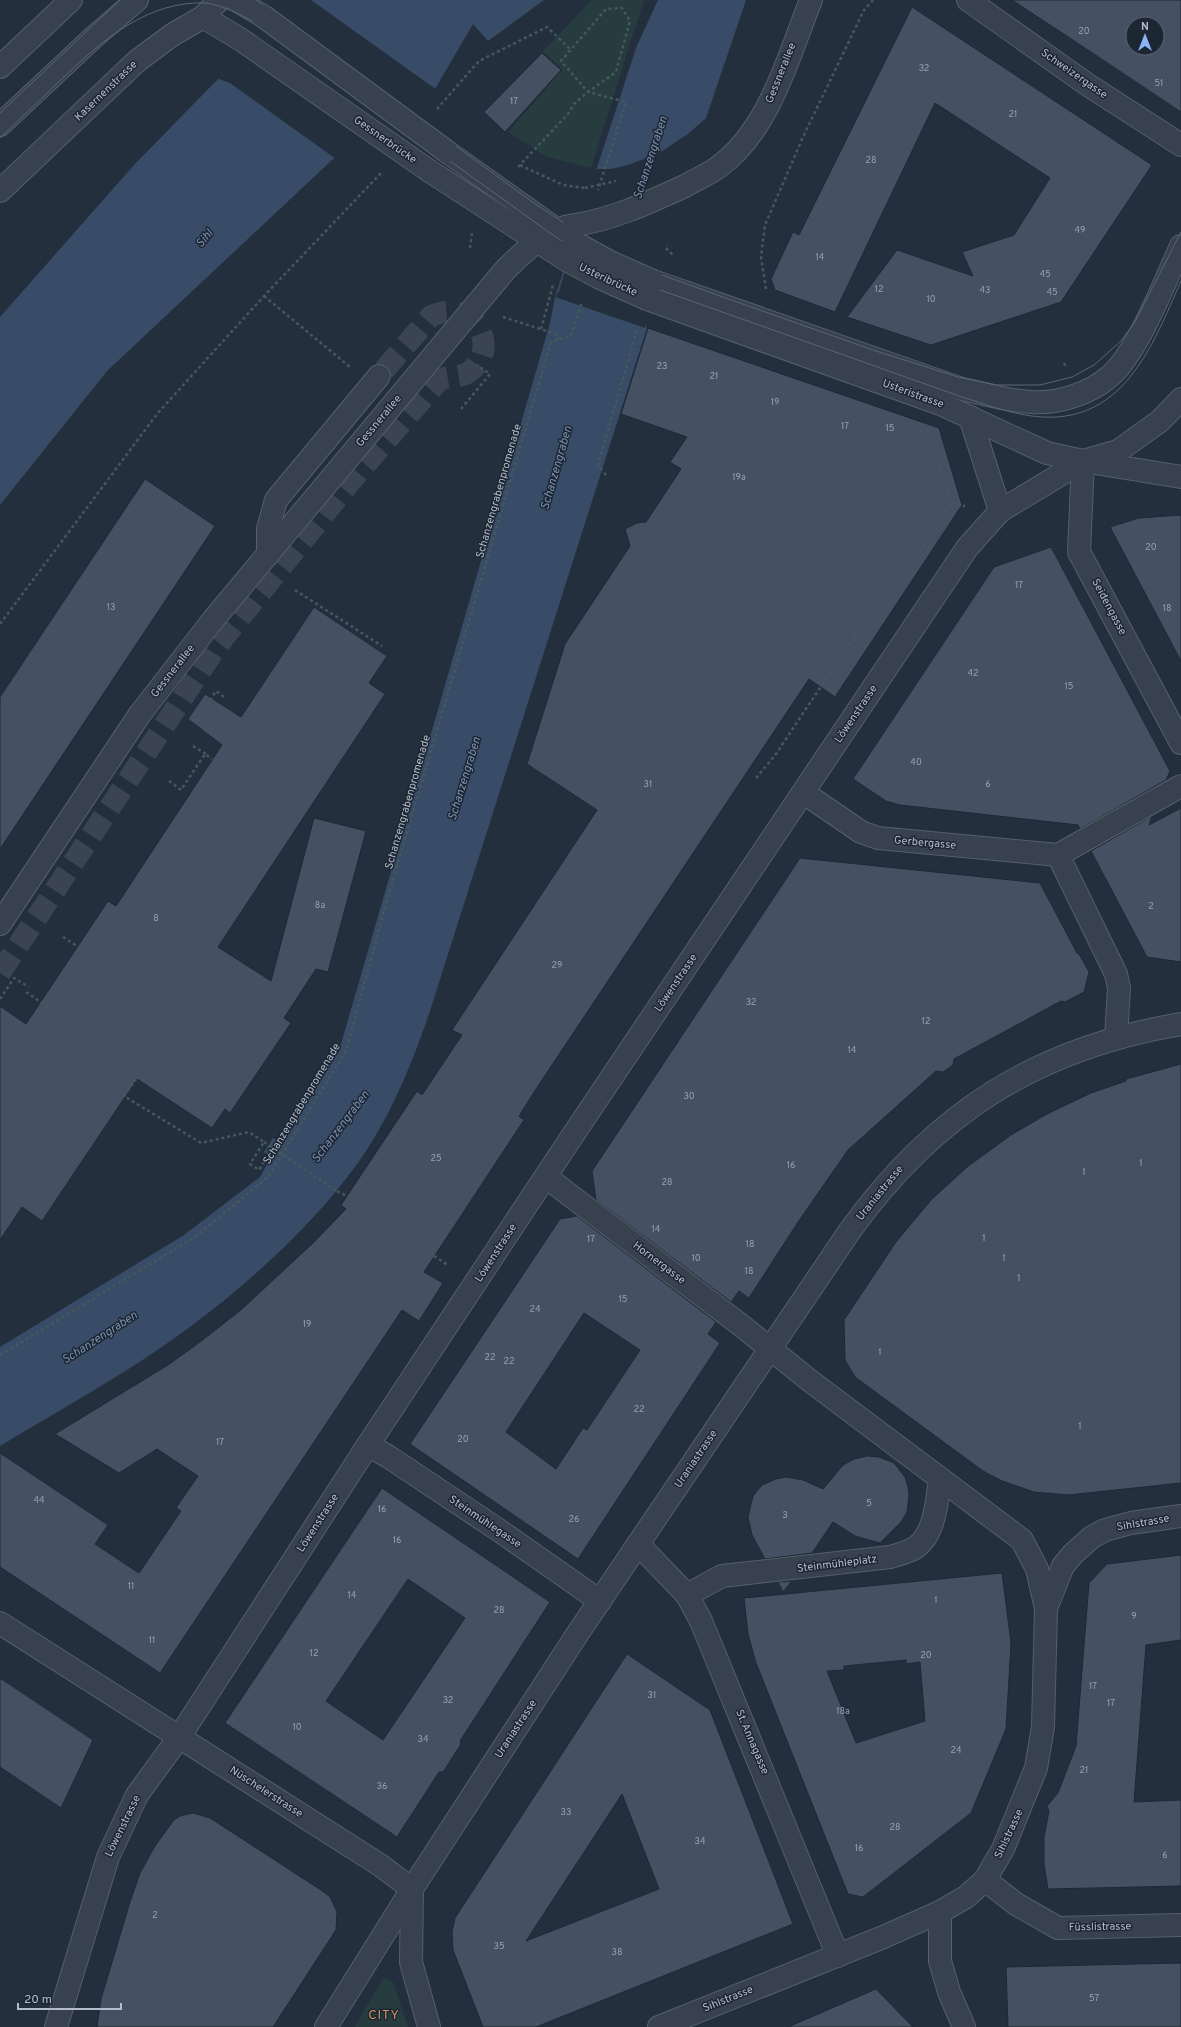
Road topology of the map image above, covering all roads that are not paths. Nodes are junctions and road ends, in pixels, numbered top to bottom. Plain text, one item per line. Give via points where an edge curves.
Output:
1 (71, 0) edge
2 (136, 0) edge
3 (219, 0) edge
4 (236, 0) edge
5 (811, 0) edge
6 (968, 0) edge
7 (199, 8) edge
8 (0, 67) edge
9 (0, 125) edge
10 (1181, 145) edge
11 (0, 190) edge
12 (568, 240) junction
13 (536, 241) junction
14 (1181, 246) edge
15 (650, 290) junction
16 (378, 376) tunnel mouth
17 (1181, 399) edge
18 (970, 417) junction
19 (1083, 461) junction
20 (1181, 477) edge
21 (1000, 512) junction
22 (268, 555) junction
23 (1181, 743) edge
24 (1181, 786) edge
25 (804, 792) junction
26 (1058, 855) junction
27 (8, 898) edge
28 (0, 924) edge
29 (1181, 1024) edge
30 (1116, 1038) junction
31 (546, 1177) junction
32 (772, 1349) junction
33 (368, 1445) junction
34 (940, 1479) junction
35 (1181, 1516) edge
36 (638, 1544) junction
37 (687, 1595) junction
38 (600, 1601) junction
39 (1046, 1608) junction
40 (0, 1623) edge
41 (180, 1736) junction
42 (985, 1880) junction
43 (412, 1889) junction
44 (940, 1912) junction
45 (1181, 1925) edge
46 (838, 1956) junction
47 (56, 2027) edge
48 (326, 2027) edge
49 (429, 2027) edge
50 (659, 2027) edge
51 (964, 2027) edge

1 - 8 street
2 - 9 street
3 - 7 street, Kasernenstrasse
4 - 12 street, bridge via 262,16
5 - 12 street, Gessnerallee, bridge via 772,100 749,138 717,168 639,207 588,223
6 - 10 street, Schweizergasse via 1088,85
7 - 11 street, Kasernenstrasse via 172,35 137,61
7 - 13 street, Gessnerbrücke, bridge via 428,170
12 - 13 street, Gessnerbrücke
12 - 13 street, Gessnerallee
12 - 15 street, Usteribrücke, bridge via 600,278
13 - 22 street, Gessnerallee via 506,269
14 - 15 street via 1131,351 1111,376 1094,388 1070,397 1032,402 962,389
15 - 18 street, Usteristrasse
16 - 22 street via 276,500 268,529
17 - 19 street, Löwenstrasse via 1160,421 1125,447
18 - 19 street, Usteristrasse via 1047,453
18 - 21 street
19 - 20 street, Usteristrasse
19 - 21 street, Löwenstrasse
19 - 23 street, Seidengasse via 1079,552
21 - 25 street, Löwenstrasse via 967,548
22 - 27 street, Gessnerallee via 213,620 140,714
24 - 26 street
25 - 26 street, Gerbergasse via 861,832 878,838
25 - 31 street, Löwenstrasse
26 - 30 street via 1116,974
27 - 28 street, Gessnerallee
29 - 30 street, Uraniastrasse
30 - 32 street, Uraniastrasse via 1065,1055 1002,1086 971,1106 920,1148 868,1207
31 - 32 street, Hornergasse
31 - 33 street, Löwenstrasse
32 - 34 street
32 - 36 street, Uraniastrasse
33 - 38 street, Steinmühlegasse via 500,1531
33 - 41 street, Löwenstrasse
34 - 37 street, Steinmühleplatz via 935,1513 928,1535 912,1550 883,1558 722,1576
34 - 39 street via 1022,1540 1037,1569
35 - 39 street, Sihlstrasse via 1131,1523 1105,1530 1092,1537 1063,1566
36 - 37 street, St. Annagasse
36 - 38 street, Uraniastrasse
37 - 46 street, St. Annagasse via 701,1621
38 - 43 street, Uraniastrasse
39 - 42 street, Sihlstrasse via 1043,1727 1036,1768 1003,1849
40 - 41 street, Nüschelerstrasse
41 - 43 street, Nüschelerstrasse via 380,1865
41 - 47 street, Löwenstrasse via 137,1795 108,1857
42 - 44 street, Sihlstrasse via 966,1897
42 - 45 street, Füsslistrasse via 1016,1904 1058,1928
43 - 48 street, Uraniastrasse
43 - 49 street via 411,1962
44 - 46 street, Sihlstrasse
44 - 51 street via 940,1961 949,1992
46 - 50 street, Sihlstrasse

